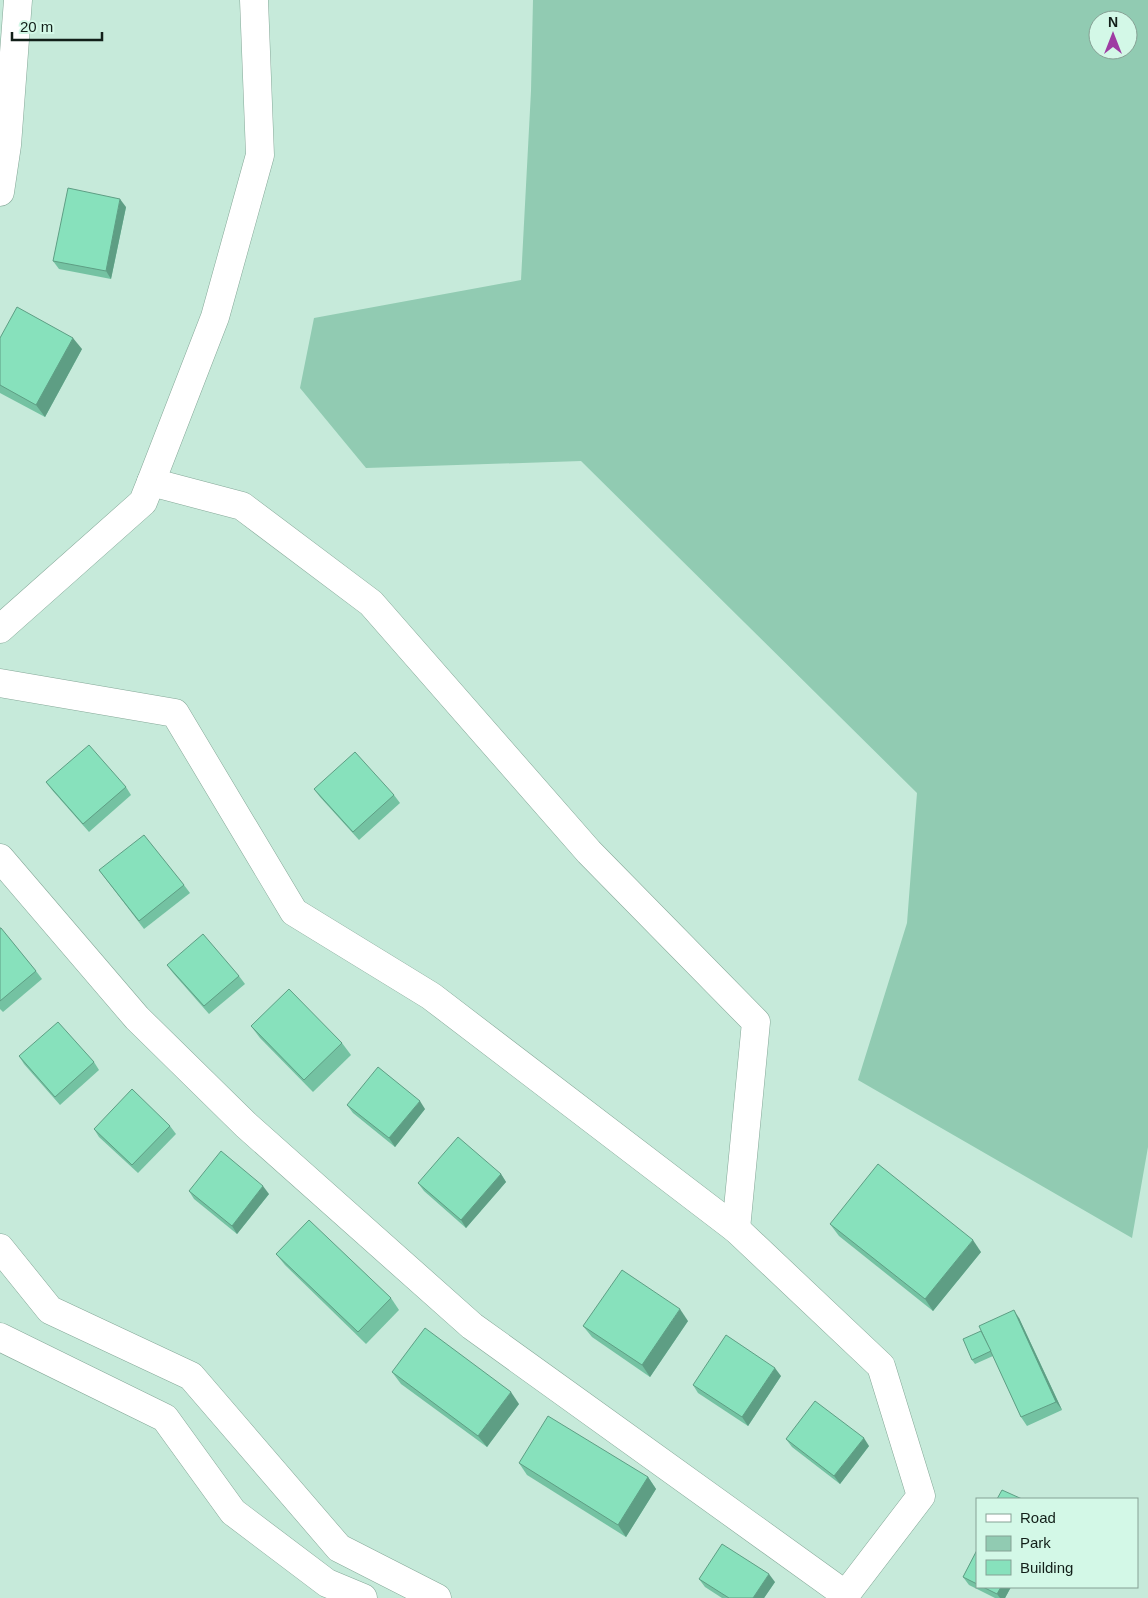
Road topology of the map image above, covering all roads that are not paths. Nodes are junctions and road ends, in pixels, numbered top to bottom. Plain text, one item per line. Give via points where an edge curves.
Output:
1 (18, 0) edge
2 (254, 0) edge
3 (0, 192) edge
4 (151, 482) junction
5 (0, 629) edge
6 (0, 683) edge
7 (0, 858) edge
8 (736, 1229) junction
9 (0, 1248) edge
10 (0, 1337) edge
11 (844, 1596) edge
12 (363, 1598) edge
13 (437, 1598) edge

1 - 3 street via 7,145
2 - 4 street via 260,154 215,317
4 - 5 street via 143,502
4 - 8 street via 242,506 371,602 589,852 756,1022
6 - 8 street via 175,713 294,912 431,996
7 - 11 street via 137,1018 246,1125 472,1326
8 - 11 street via 881,1366 921,1496
9 - 13 street via 50,1310 191,1376 339,1548
10 - 12 street via 165,1418 233,1512 327,1583

